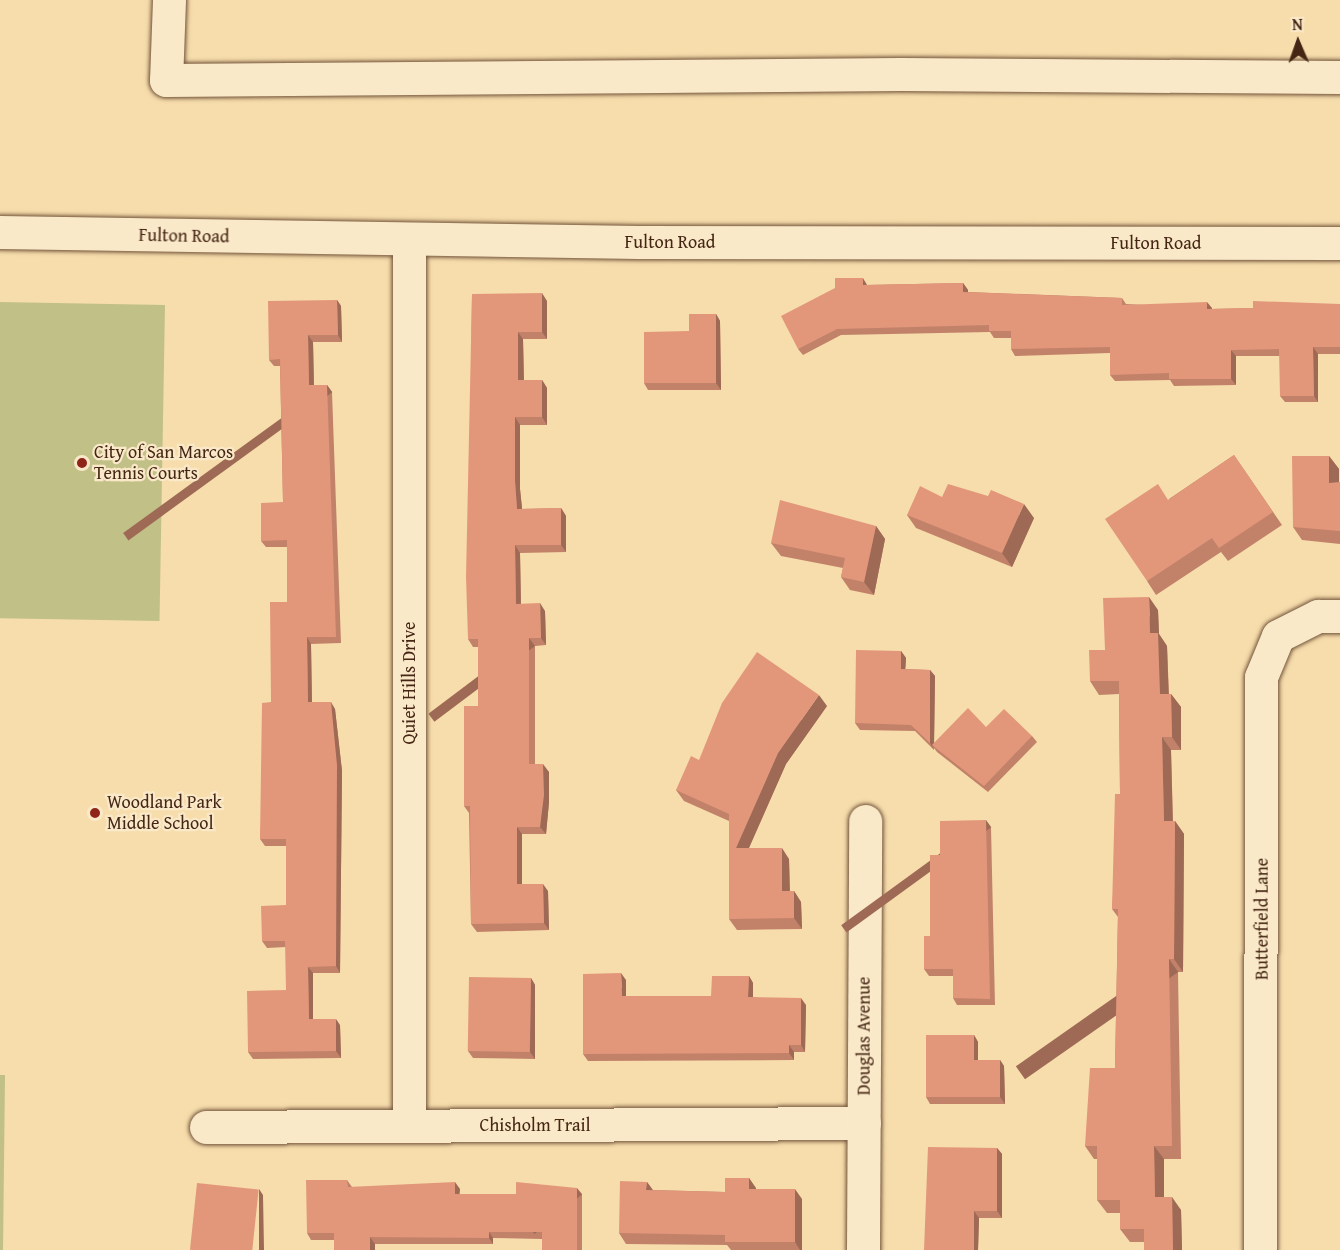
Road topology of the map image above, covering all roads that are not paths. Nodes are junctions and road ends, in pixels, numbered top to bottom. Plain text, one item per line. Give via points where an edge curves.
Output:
1 (169, 0) edge
2 (1340, 77) edge
3 (0, 232) edge
4 (409, 239) junction
5 (1340, 243) edge
6 (1329, 616) edge
7 (865, 821) dead end
8 (864, 1123) junction
9 (409, 1126) junction
10 (206, 1127) dead end
11 (863, 1250) edge
12 (1260, 1250) edge

1 - 2 street via 165,80 901,74
3 - 4 street, Fulton Road
4 - 5 street, Fulton Road
4 - 9 street, Quiet Hills Drive
6 - 12 street, Butterfield Lane via 1278,636 1261,677
7 - 8 street, Douglas Avenue
8 - 9 street, Chisholm Trail
8 - 11 street, Douglas Avenue
9 - 10 street, Chisholm Trail

